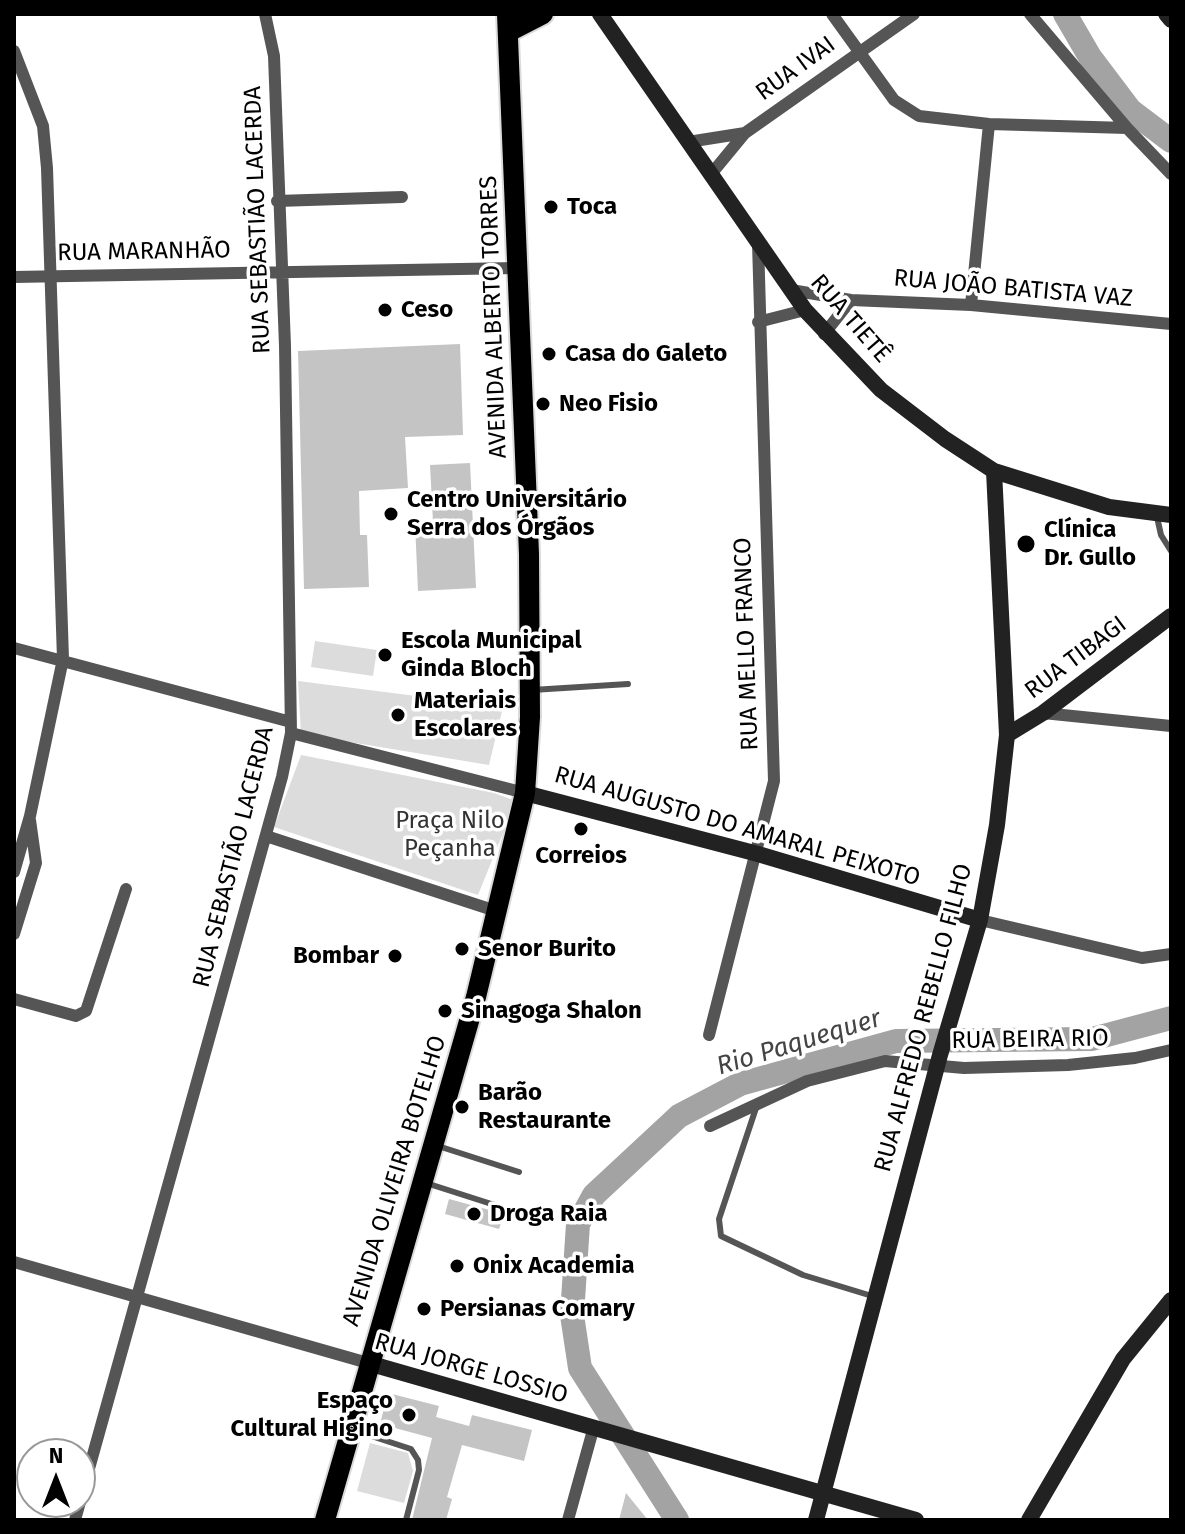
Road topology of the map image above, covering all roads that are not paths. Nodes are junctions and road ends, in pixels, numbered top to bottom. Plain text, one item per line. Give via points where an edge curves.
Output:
1 (265, 14) edge
2 (543, 14) edge
3 (600, 14) edge
4 (832, 14) edge
5 (914, 14) edge
6 (1030, 14) edge
7 (1166, 14) edge
8 (1171, 20) edge
9 (509, 22) edge
10 (14, 51) edge
11 (858, 51) junction
12 (989, 124) junction
13 (1127, 128) junction
14 (745, 133) junction
15 (688, 142) junction
16 (712, 173) junction
17 (1171, 174) edge
18 (402, 197) dead end
19 (277, 201) junction
20 (758, 243) junction
21 (516, 268) junction
22 (282, 272) junction
23 (49, 276) junction
24 (14, 277) edge
25 (791, 290) junction
26 (851, 300) junction
27 (971, 305) junction
28 (805, 310) junction
29 (758, 322) junction
30 (1171, 324) edge
31 (824, 334) junction
32 (994, 471) junction
33 (1163, 514) edge
34 (1171, 551) edge
35 (1171, 616) edge
36 (14, 648) edge
37 (63, 659) junction
38 (628, 684) dead end
39 (530, 690) junction
40 (1043, 713) junction
41 (1171, 726) edge
42 (291, 728) junction
43 (1007, 735) junction
44 (523, 801) junction
45 (30, 816) junction
46 (266, 836) junction
47 (758, 854) junction
48 (14, 872) edge
49 (126, 889) dead end
50 (499, 912) junction
51 (980, 920) junction
52 (14, 934) edge
53 (1171, 954) edge
54 (14, 999) edge
55 (709, 1035) dead end
56 (1171, 1050) edge
57 (938, 1060) junction
58 (758, 1101) junction
59 (710, 1126) dead end
60 (434, 1144) junction
61 (519, 1172) dead end
62 (422, 1182) junction
63 (504, 1208) dead end
64 (14, 1262) edge
65 (876, 1297) junction
66 (138, 1300) junction
67 (1171, 1300) edge
68 (368, 1363) junction
69 (350, 1429) junction
70 (599, 1432) junction
71 (96, 1446) edge
72 (824, 1491) junction
73 (325, 1520) edge
74 (406, 1520) edge
75 (568, 1520) edge
76 (816, 1520) edge
77 (916, 1520) edge
78 (1029, 1520) edge

1 - 19 street, RUA SEBASTIÃO LACERDA via 274,56
2 - 9 main road
3 - 15 main road, RUA TIETÊ
4 - 11 street
5 - 11 street, RUA IVAI
6 - 13 street
7 - 8 main road
9 - 21 main road, AVENIDA ALBERTO TORRES
10 - 23 street via 43,126
11 - 12 street via 904,109 919,116
11 - 14 street, RUA IVAI
12 - 13 street
12 - 27 street
13 - 17 street
14 - 15 street, RUA IVAI
14 - 16 street, RUA IVAI
15 - 16 main road, RUA TIETÊ
16 - 20 main road, RUA TIETÊ
18 - 19 street
19 - 22 street, RUA SEBASTIÃO LACERDA
20 - 25 main road, RUA TIETÊ
20 - 29 street, RUA MELLO FRANCO
21 - 22 street, RUA MARANHÃO
21 - 39 main road, AVENIDA ALBERTO TORRES
22 - 23 street, RUA MARANHÃO
22 - 42 street, RUA SEBASTIÃO LACERDA
23 - 24 street, RUA MARANHÃO
23 - 37 street
25 - 26 street, RUA JOÃO BATISTA VAZ
25 - 28 main road, RUA TIETÊ
26 - 27 street, RUA JOÃO BATISTA VAZ
26 - 31 street
27 - 30 street, RUA JOÃO BATISTA VAZ
28 - 29 street
28 - 31 main road, RUA TIETÊ
29 - 47 street, RUA MELLO FRANCO via 774,781
31 - 32 main road, RUA TIETÊ via 881,390
32 - 33 main road, RUA TIETÊ via 1109,507
32 - 43 main road, RUA ALFREDO REBELLO FILHO
33 - 34 lane via 1161,535
35 - 40 main road, RUA TIBAGI
36 - 37 street, RUA AUGUSTO DO AMARAL PEIXOTO
37 - 42 street, RUA AUGUSTO DO AMARAL PEIXOTO
37 - 45 street
38 - 39 lane
39 - 44 main road, AVENIDA ALBERTO TORRES
40 - 41 street
40 - 43 main road, RUA TIBAGI
42 - 44 street, RUA AUGUSTO DO AMARAL PEIXOTO
42 - 46 street, RUA SEBASTIÃO LACERDA
43 - 51 main road, RUA ALFREDO REBELLO FILHO
44 - 47 main road, RUA AUGUSTO DO AMARAL PEIXOTO
44 - 50 main road, AVENIDA OLIVEIRA BOTELHO
45 - 48 street
45 - 52 street via 36,863
46 - 50 street
46 - 66 street, RUA SEBASTIÃO LACERDA
47 - 51 main road, RUA AUGUSTO DO AMARAL PEIXOTO
47 - 55 street, RUA MELLO FRANCO
49 - 54 street via 86,1011 76,1016
50 - 60 main road, AVENIDA OLIVEIRA BOTELHO
51 - 53 street, RUA AUGUSTO DO AMARAL PEIXOTO via 1142,958
51 - 57 main road, RUA ALFREDO REBELLO FILHO
56 - 57 street, RUA BEIRA RIO via 1068,1065 964,1068
57 - 58 street, RUA BEIRA RIO via 885,1061 807,1081
57 - 65 main road, RUA ALFREDO REBELLO FILHO
58 - 59 street, RUA BEIRA RIO
58 - 65 lane via 719,1219 721,1236 803,1275
60 - 61 lane
60 - 62 main road, AVENIDA OLIVEIRA BOTELHO
62 - 63 lane
62 - 68 main road, AVENIDA OLIVEIRA BOTELHO
64 - 66 street, RUA JORGE LOSSIO
65 - 72 main road, RUA ALFREDO REBELLO FILHO
66 - 68 street, RUA JORGE LOSSIO
66 - 71 street, RUA SEBASTIÃO LACERDA
67 - 78 main road via 1123,1359
68 - 69 main road, AVENIDA OLIVEIRA BOTELHO
68 - 70 main road, RUA JORGE LOSSIO
69 - 73 main road, AVENIDA OLIVEIRA BOTELHO
69 - 74 lane via 411,1449 419,1470
70 - 72 main road, RUA JORGE LOSSIO
70 - 75 street
72 - 76 main road, RUA ALFREDO REBELLO FILHO
72 - 77 main road, RUA JORGE LOSSIO

